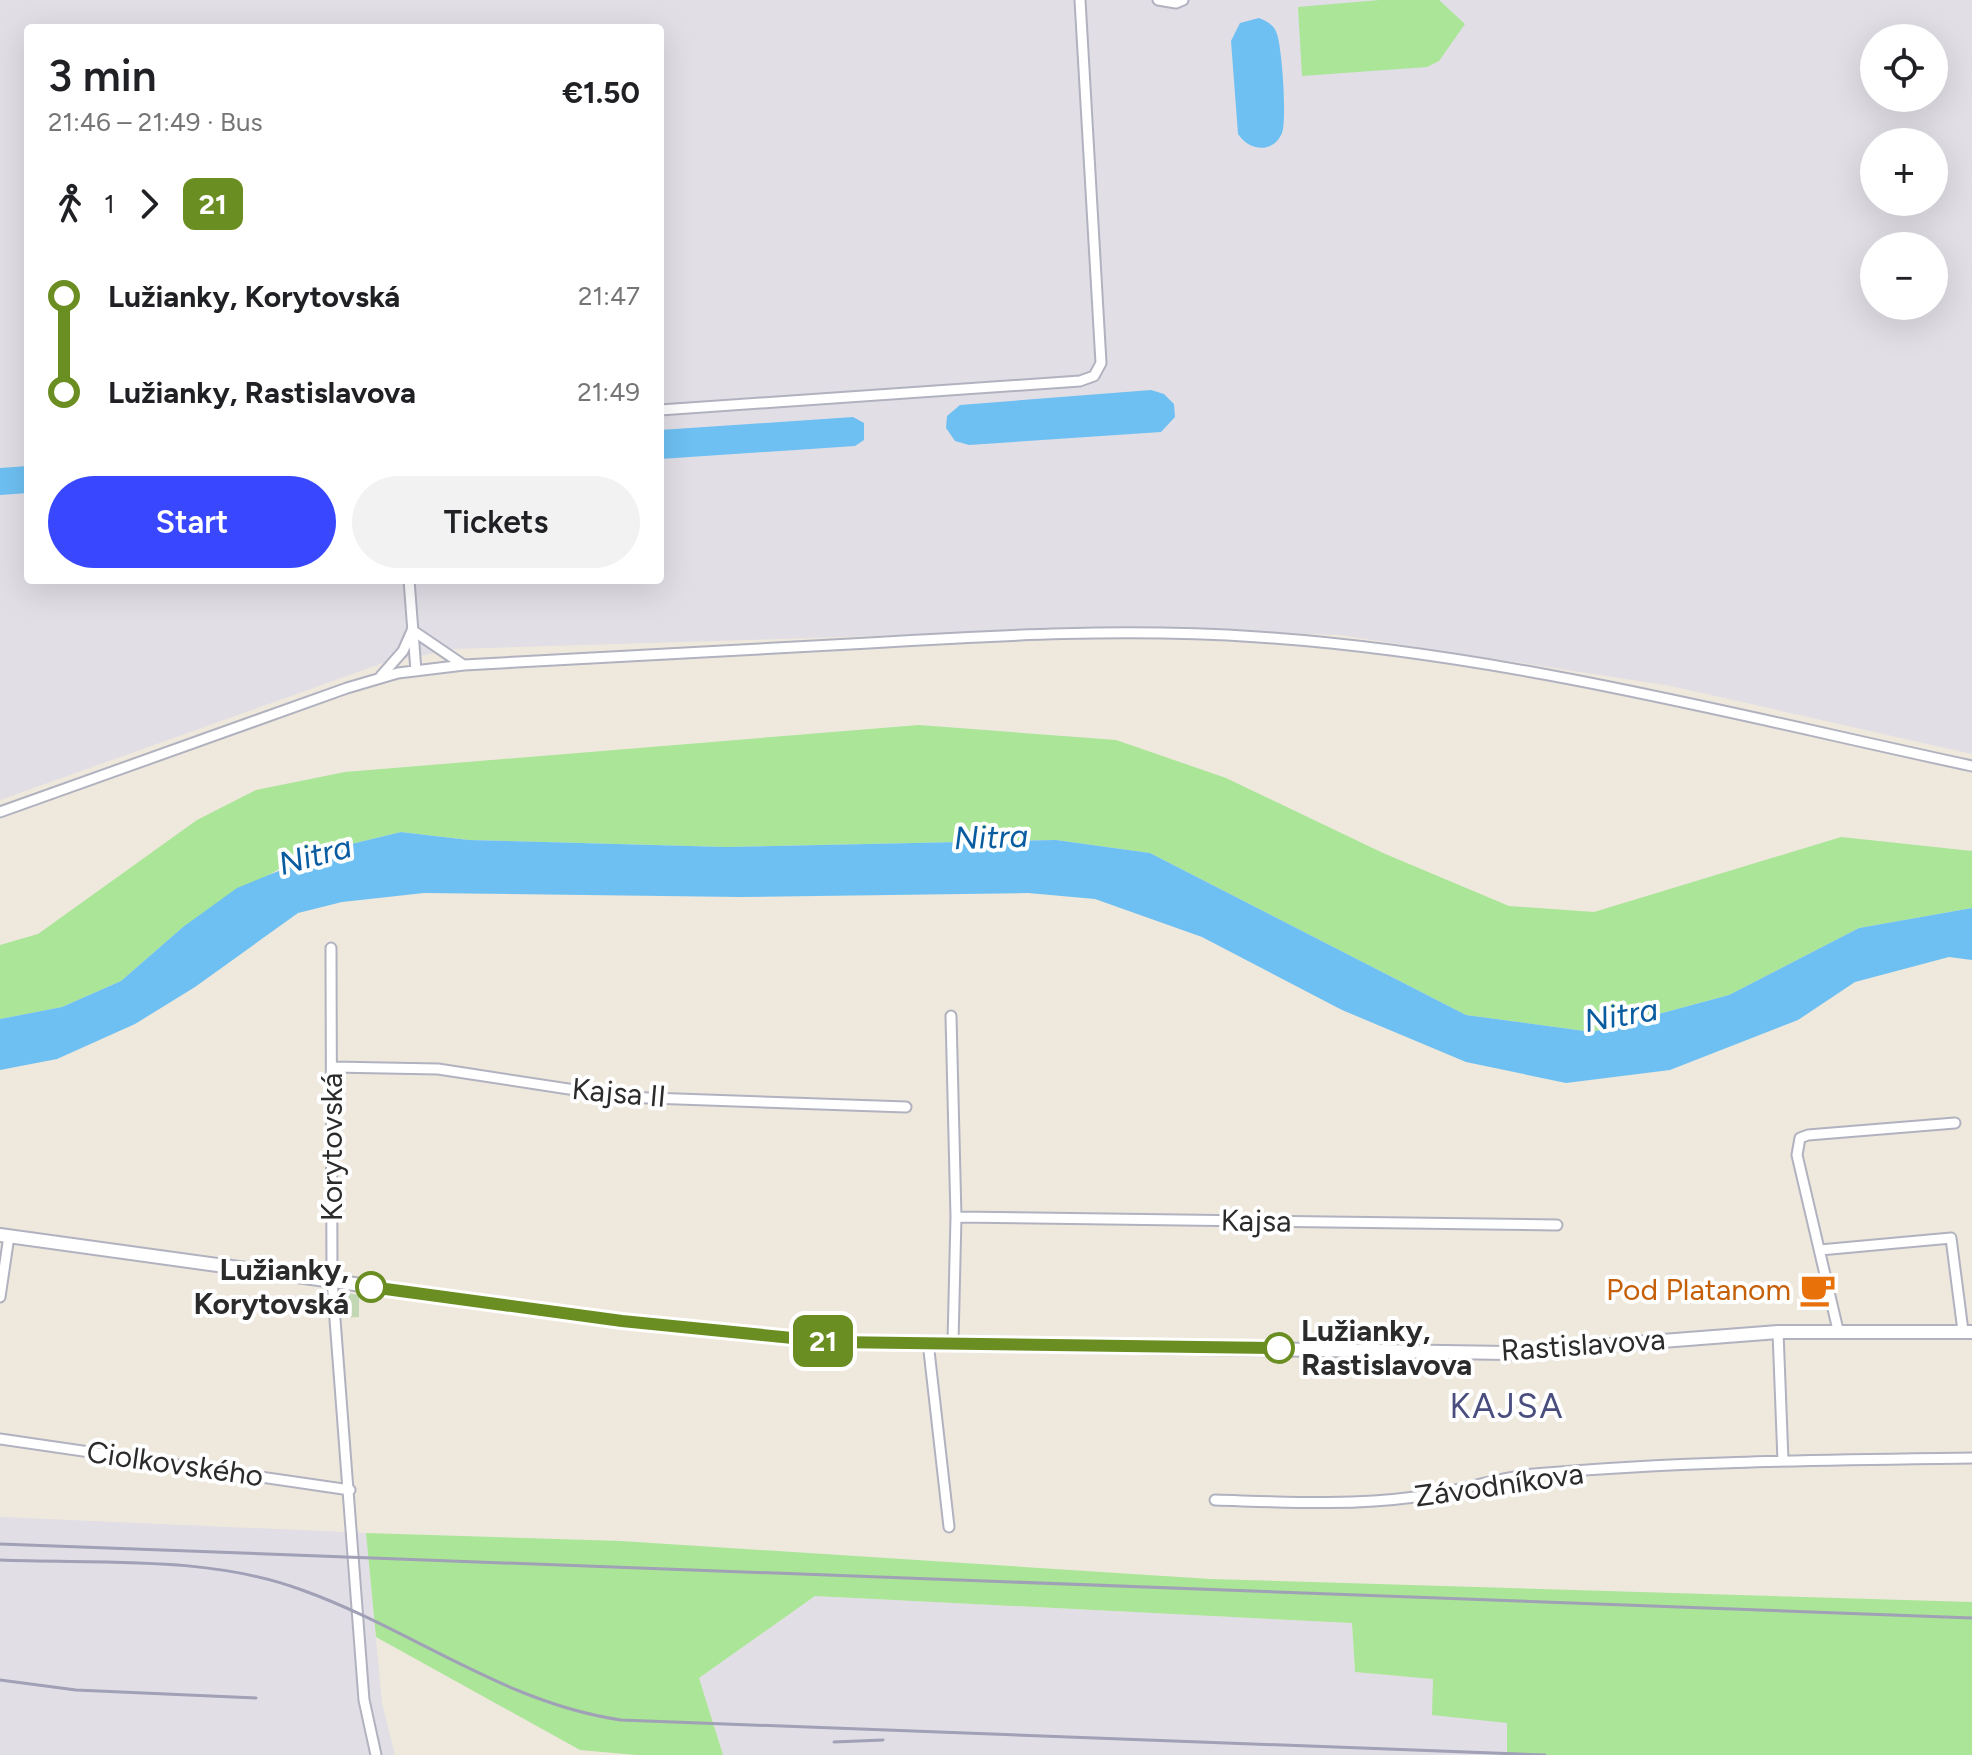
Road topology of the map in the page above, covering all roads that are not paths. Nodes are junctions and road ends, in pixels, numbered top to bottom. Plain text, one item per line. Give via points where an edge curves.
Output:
1 (1080, 0) edge
2 (1158, 0) edge
3 (1183, 0) edge
4 (664, 410) edge
5 (409, 584) edge
6 (412, 630) junction
7 (464, 665) junction
8 (416, 671) junction
9 (379, 678) junction
10 (1972, 766) edge
11 (0, 812) edge
12 (331, 948) dead end
13 (951, 1016) dead end
14 (332, 1067) junction
15 (906, 1107) dead end
16 (1955, 1123) dead end
17 (956, 1217) junction
18 (1557, 1225) dead end
19 (5, 1236) edge
20 (1820, 1250) junction
21 (332, 1280) junction
22 (0, 1297) edge
23 (1838, 1330) junction
24 (1778, 1332) junction
25 (1968, 1332) edge
26 (928, 1342) junction
27 (953, 1342) junction
28 (0, 1439) edge
29 (1972, 1458) edge
30 (1783, 1461) junction
31 (350, 1490) junction
32 (1215, 1500) dead end
33 (949, 1527) dead end
34 (376, 1755) edge

1 - 4 street via 1101,363 1094,376
2 - 3 street
5 - 6 street
6 - 7 street
6 - 8 street
6 - 9 street via 403,651
7 - 8 street
7 - 10 street via 944,638 1258,636 1474,660 1557,675
8 - 9 street
9 - 11 street
12 - 14 street, Korytovská
13 - 17 street
14 - 15 street, Kajsa II via 438,1069 621,1097
14 - 21 street, Korytovská
16 - 20 street via 1800,1138 1797,1155
17 - 18 street, Kajsa
17 - 27 street
19 - 21 street, Rastislavova
19 - 22 street
20 - 23 street
20 - 25 street via 1951,1238
21 - 26 street, Rastislavova via 723,1333 833,1342
21 - 31 street, Korytovská
23 - 24 street, Rastislavova
23 - 25 street, Rastislavova
24 - 27 street, Rastislavova via 1507,1353
24 - 30 street
26 - 27 street, Rastislavova
26 - 33 street
28 - 31 street, Ciolkovského
29 - 30 street, Závodníkova
30 - 32 street, Závodníkova via 1535,1474 1419,1497 1340,1504
31 - 34 street, Korytovská via 364,1700

